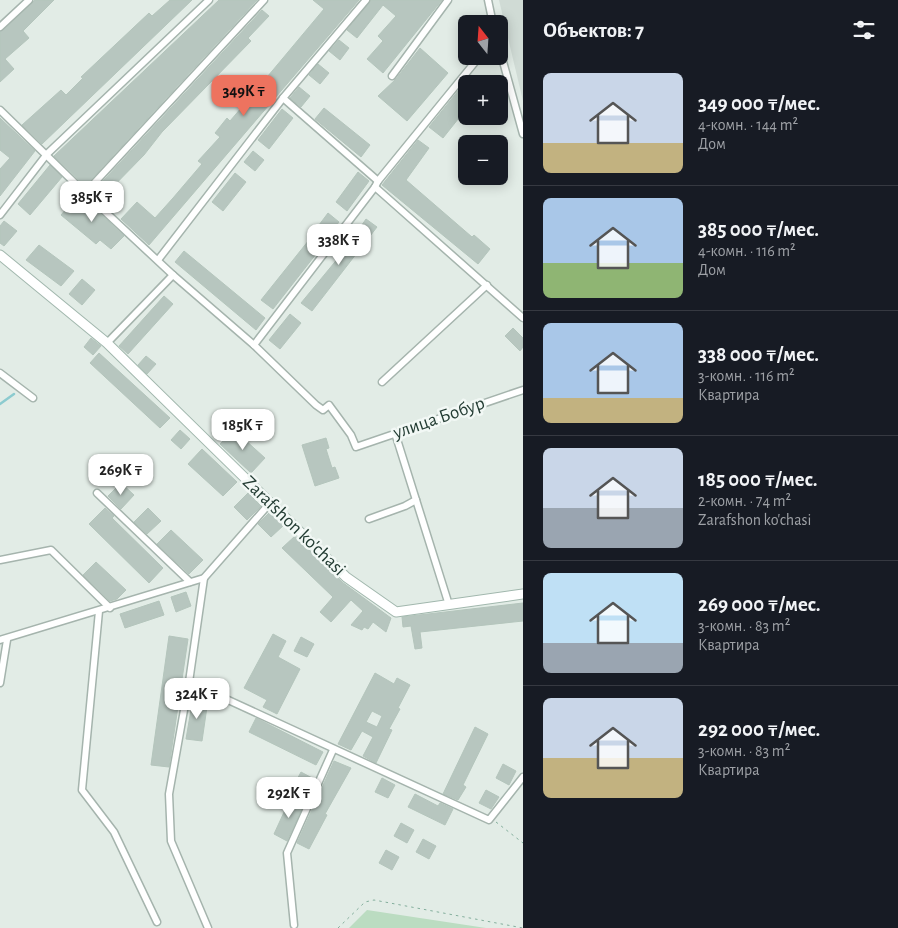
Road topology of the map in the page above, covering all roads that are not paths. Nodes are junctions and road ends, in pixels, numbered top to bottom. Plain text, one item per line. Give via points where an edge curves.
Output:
1 (29, 0) edge
2 (209, 0) edge
3 (264, 0) edge
4 (366, 0) edge
5 (448, 0) edge
6 (488, 0) edge
7 (491, 15) edge
8 (0, 27) edge
9 (473, 65) edge
10 (504, 65) edge
11 (392, 76) dead end
12 (284, 98) junction
13 (0, 110) edge
14 (523, 134) edge
15 (47, 154) junction
16 (376, 184) junction
17 (85, 194) junction
18 (0, 215) edge
19 (0, 255) edge
20 (158, 260) junction
21 (173, 275) junction
22 (487, 285) junction
23 (523, 318) edge
24 (107, 343) junction
25 (254, 345) junction
26 (0, 373) edge
27 (382, 382) dead end
28 (523, 390) edge
29 (33, 398) dead end
30 (395, 434) junction
31 (97, 493) dead end
32 (416, 500) junction
33 (270, 502) junction
34 (369, 519) dead end
35 (0, 560) edge
36 (204, 578) junction
37 (190, 582) junction
38 (523, 594) edge
39 (449, 605) junction
40 (110, 608) junction
41 (99, 611) junction
42 (4, 640) edge
43 (189, 682) junction
44 (0, 683) edge
45 (333, 750) junction
46 (523, 777) edge
47 (157, 922) dead end
48 (294, 925) dead end
49 (208, 928) edge

1 - 8 street
2 - 15 street
3 - 17 street
4 - 12 street
5 - 11 street
6 - 7 street
9 - 16 street
10 - 14 street
12 - 16 street
12 - 20 street
13 - 15 street
15 - 17 street
15 - 18 street
16 - 22 street
16 - 25 street
17 - 20 street
19 - 24 street, Zarafshon ko'chasi
20 - 21 street
21 - 24 street
21 - 25 street
22 - 23 street
22 - 27 street
24 - 33 street, Zarafshon ko'chasi
25 - 30 street, улица Бобур via 316,405 323,410 329,405 356,447
26 - 29 street
28 - 30 street, улица Бобур
30 - 32 street
31 - 37 street
32 - 34 street
32 - 39 street
33 - 36 street
33 - 39 street, Zarafshon ko'chasi via 346,577 396,612
35 - 40 street via 51,550
36 - 37 street
36 - 43 street
37 - 40 street
38 - 39 street, Zarafshon ko'chasi
40 - 41 street
41 - 42 street
41 - 47 street via 82,790 114,832
42 - 44 street
43 - 45 street
43 - 49 street via 169,794 171,841
45 - 46 street via 489,820
45 - 48 street via 287,853

